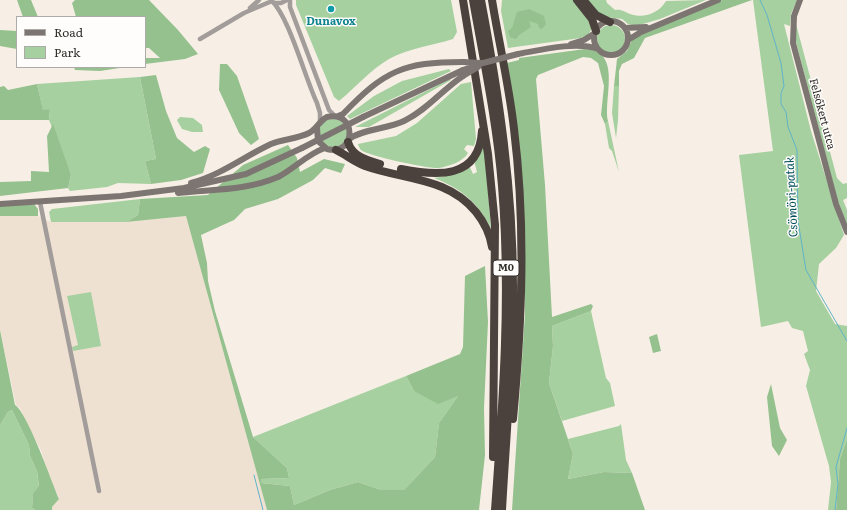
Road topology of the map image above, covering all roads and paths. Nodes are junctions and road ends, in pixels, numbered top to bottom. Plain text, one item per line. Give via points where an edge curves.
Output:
1 (259, 0) edge
2 (289, 0) edge
3 (463, 0) edge
4 (473, 0) edge
5 (482, 0) edge
6 (492, 0) edge
7 (498, 0) edge
8 (577, 0) edge
9 (583, 0) edge
10 (718, 0) edge
11 (800, 0) edge
12 (272, 1) edge
13 (244, 13) junction
14 (610, 22) junction
15 (659, 24) junction
16 (498, 25) junction
17 (625, 28) junction
18 (595, 32) junction
19 (200, 39) dead end
20 (628, 40) junction
21 (564, 47) junction
22 (598, 49) junction
23 (483, 63) junction
24 (463, 73) junction
25 (336, 116) junction
26 (483, 119) junction
27 (318, 125) junction
28 (348, 140) junction
29 (324, 148) junction
30 (336, 150) junction
31 (161, 192) junction
32 (40, 202) junction
33 (0, 204) edge
34 (847, 232) edge
35 (495, 264) junction
36 (504, 473) junction
37 (99, 491) dead end
38 (496, 498) junction
39 (495, 510) edge
40 (502, 510) edge

1 - 13 street
2 - 12 street via 281,3
2 - 25 street via 329,110
3 - 26 highway
4 - 38 highway, M0 via 495,119 506,244 506,331
5 - 36 highway, M0 via 507,156 512,228 512,329
6 - 16 highway
7 - 16 highway
8 - 18 highway via 592,19
9 - 14 highway via 596,15
10 - 15 main road
11 - 34 main road, Felsőkert utca via 794,16 793,43 836,204
12 - 13 street
12 - 27 street via 281,13 317,103 320,113
13 - 19 street
14 - 17 main road via 621,24
14 - 18 main road via 601,25
15 - 17 main road via 634,29
15 - 20 main road
16 - 36 highway via 520,188 522,258 518,370 509,457
17 - 20 main road
18 - 21 main road via 584,40
18 - 22 main road via 595,44
20 - 22 main road via 624,50 615,55 605,54
21 - 22 main road
21 - 23 main road, bridge via 518,54
23 - 24 main road, bridge
23 - 25 main road, bridge via 419,64 393,73 370,87 343,114
24 - 28 main road via 415,115 393,126 358,134
24 - 31 main road, bridge via 363,117 246,174
25 - 27 main road via 327,117
25 - 28 main road via 348,125
26 - 28 highway via 481,141 476,154 467,164 448,173 424,174 369,161 352,151
26 - 35 highway via 491,182
27 - 29 main road via 318,141
27 - 31 main road via 308,134 272,144 211,177
28 - 30 main road via 343,147
29 - 30 main road
29 - 31 main road via 279,176 259,184 221,191 174,194
30 - 35 highway via 366,166 433,183 458,194 484,223 492,244
31 - 32 main road
32 - 33 main road
32 - 37 street
35 - 38 highway via 493,475
36 - 40 highway, M0
38 - 39 highway, M0

